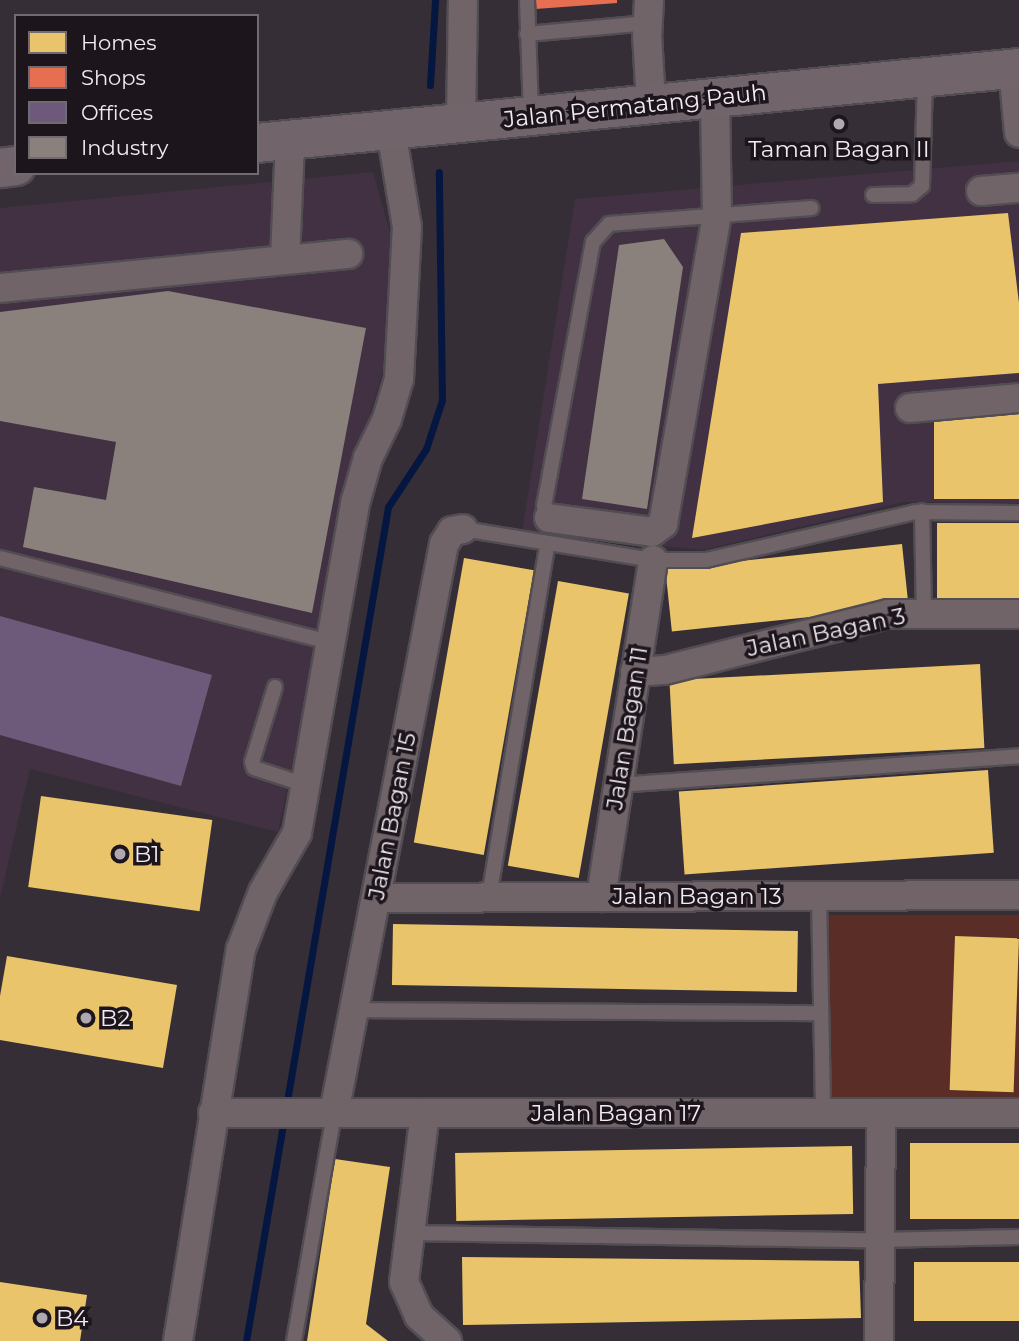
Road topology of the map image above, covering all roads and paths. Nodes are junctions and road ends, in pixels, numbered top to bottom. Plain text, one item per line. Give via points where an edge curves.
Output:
1 (463, 0) edge
2 (527, 0) edge
3 (649, 11) edge
4 (527, 34) junction
5 (1016, 68) edge
6 (925, 77) junction
7 (715, 98) junction
8 (651, 104) junction
9 (531, 116) junction
10 (459, 123) junction
11 (399, 129) junction
12 (1019, 133) edge
13 (274, 141) edge
14 (1019, 188) edge
15 (981, 191) dead end
16 (873, 195) dead end
17 (811, 208) dead end
18 (717, 215) junction
19 (348, 254) dead end
20 (285, 260) junction
21 (0, 288) edge
22 (1019, 398) edge
23 (910, 408) dead end
24 (922, 512) junction
25 (1019, 513) edge
26 (463, 529) joint
27 (548, 532) junction
28 (0, 558) edge
29 (653, 560) junction
30 (925, 612) junction
31 (1019, 614) edge
32 (329, 642) junction
33 (635, 672) junction
34 (275, 687) dead end
35 (1019, 756) edge
36 (306, 785) junction
37 (618, 785) junction
38 (1019, 895) edge
39 (819, 896) junction
40 (489, 897) junction
41 (601, 897) junction
42 (376, 898) junction
43 (354, 1010) junction
44 (819, 1013) junction
45 (213, 1113) junction
46 (321, 1113) junction
47 (425, 1113) junction
48 (823, 1113) junction
49 (881, 1113) junction
50 (1019, 1113) edge
51 (410, 1233) junction
52 (1019, 1237) edge
53 (880, 1240) junction
54 (178, 1341) edge
55 (294, 1341) edge
56 (447, 1341) edge
57 (879, 1341) edge

1 - 10 street
2 - 4 lane
3 - 4 lane
3 - 8 street
4 - 9 lane
5 - 6 main road, Jalan Permatang Pauh
5 - 12 street, Jalan Permatang Pauh
6 - 7 main road, Jalan Permatang Pauh
6 - 16 lane via 922,186 912,194
7 - 8 main road, Jalan Permatang Pauh
7 - 18 street
8 - 9 main road, Jalan Permatang Pauh
9 - 10 main road, Jalan Permatang Pauh
10 - 11 main road, Jalan Permatang Pauh
11 - 13 main road, Jalan Permatang Pauh
11 - 32 street via 407,227 399,379 356,500
13 - 20 street
14 - 15 street
17 - 18 lane
18 - 27 lane via 610,224 593,242 544,506
18 - 27 street via 663,524 652,532
19 - 20 street
20 - 21 street
22 - 23 street
24 - 25 lane
24 - 29 lane via 706,560
24 - 30 lane
26 - 27 lane
26 - 42 street, Jalan Bagan 15 via 452,531 444,544
27 - 29 lane
27 - 40 lane
28 - 32 lane
29 - 33 street, Jalan Bagan 11
30 - 31 street, Jalan Bagan 3
30 - 33 street, Jalan Bagan 3 via 888,614 665,670
32 - 36 street
33 - 37 street, Jalan Bagan 11
34 - 36 lane via 252,762 254,768
35 - 37 lane
36 - 45 street via 297,833 263,891 242,949
37 - 41 street, Jalan Bagan 11
38 - 39 street, Jalan Bagan 13
39 - 41 street, Jalan Bagan 13
39 - 44 lane
40 - 41 street, Jalan Bagan 13
40 - 42 street, Jalan Bagan 13
42 - 43 street, Jalan Bagan 15
43 - 44 lane
43 - 46 street, Jalan Bagan 15
44 - 48 lane
45 - 46 street, Jalan Bagan 17
45 - 54 street
46 - 47 street, Jalan Bagan 17
46 - 55 lane
47 - 48 street, Jalan Bagan 17
47 - 51 street
48 - 49 street, Jalan Bagan 17
49 - 50 street, Jalan Bagan 17
49 - 53 street
51 - 53 lane
51 - 56 street via 404,1282 410,1300 433,1331
52 - 53 lane
53 - 57 street

